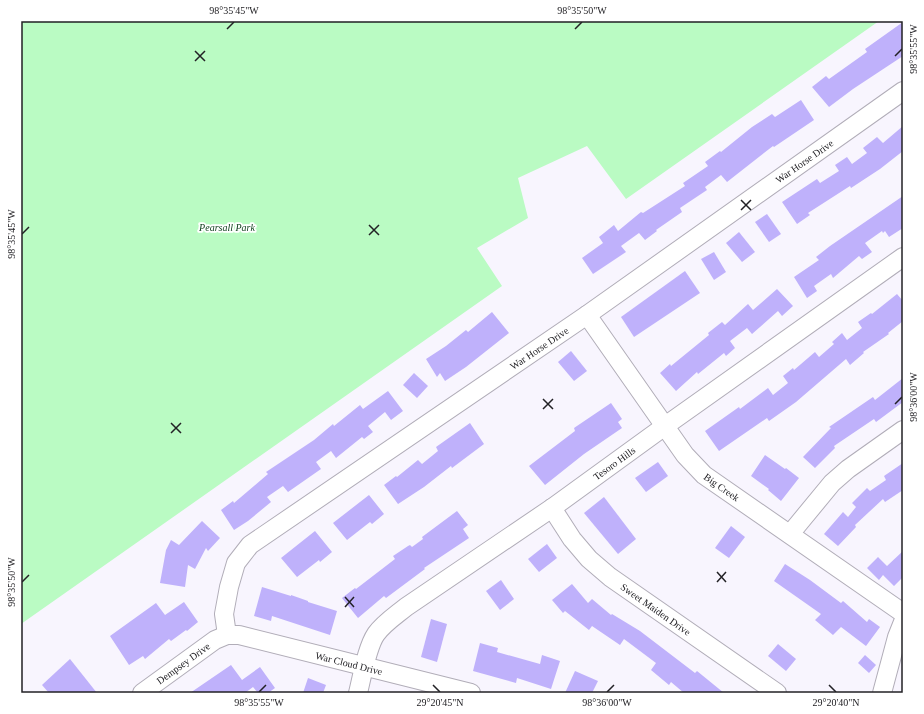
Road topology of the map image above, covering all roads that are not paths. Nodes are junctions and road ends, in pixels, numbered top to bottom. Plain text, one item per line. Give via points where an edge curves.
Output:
1 (903, 91) edge
2 (903, 257) edge
3 (587, 315) junction
4 (665, 426) junction
5 (903, 430) edge
6 (552, 508) junction
7 (790, 534) junction
8 (903, 613) edge
9 (903, 622) edge
10 (227, 635) junction
11 (365, 667) junction
12 (142, 693) edge
13 (358, 693) edge
14 (471, 693) edge
15 (777, 693) edge
16 (882, 693) edge

1 - 3 street, War Horse Drive
2 - 4 street, Tesoro Hills
3 - 4 street, Big Creek
3 - 10 street, War Horse Drive via 250,545 236,563 229,587 224,614
4 - 6 street, Tesoro Hills
4 - 7 street, Big Creek via 685,455 704,475
5 - 7 street via 832,483
6 - 11 street, Tesoro Hills via 386,622 375,635
6 - 15 street, Sweet Maiden Drive via 572,539 589,559 610,577
7 - 8 street, Big Creek
9 - 16 street
10 - 11 street, War Cloud Drive via 245,636
10 - 12 street, Dempsey Drive via 215,640
11 - 13 street, Tesoro Hills
11 - 14 street, War Cloud Drive

